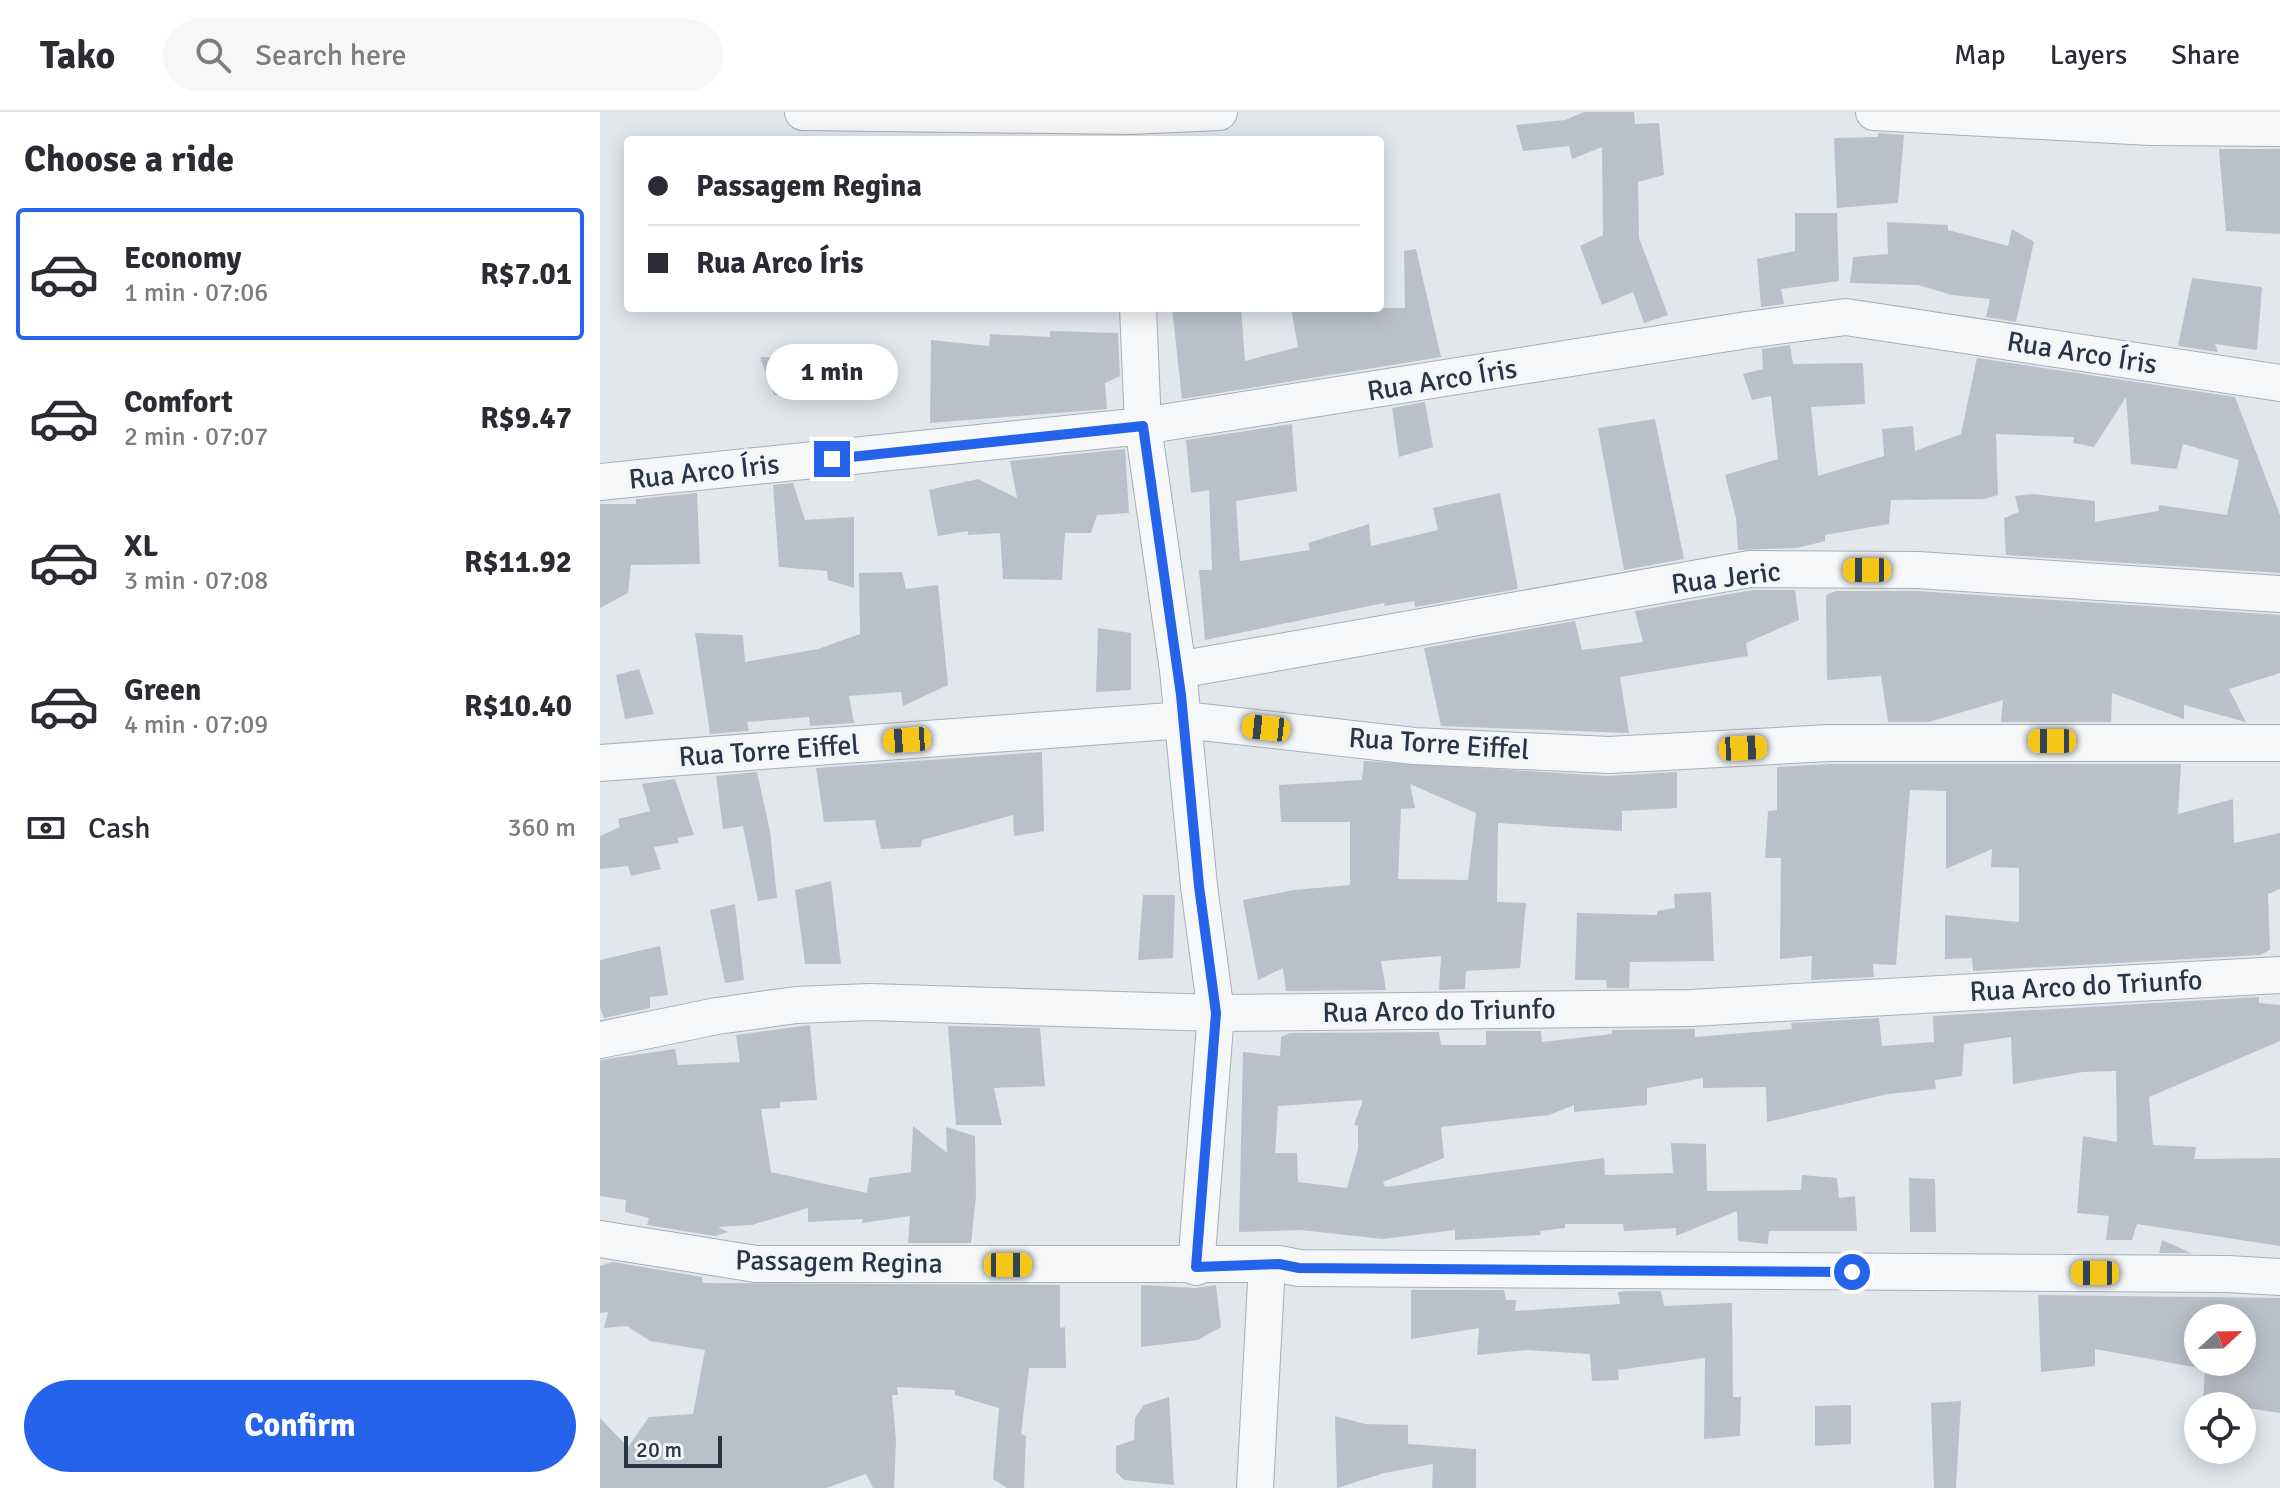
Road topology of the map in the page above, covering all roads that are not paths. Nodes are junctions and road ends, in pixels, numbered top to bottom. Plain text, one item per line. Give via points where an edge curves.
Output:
1 (803, 112) edge
2 (922, 112) edge
3 (1209, 112) edge
4 (1219, 112) edge
5 (1874, 112) edge
6 (1129, 128) edge
7 (2280, 128) edge
8 (1138, 312) edge
9 (2280, 383) edge
10 (1143, 426) junction
11 (600, 482) edge
12 (2280, 594) edge
13 (1178, 670) junction
14 (1184, 720) junction
15 (2280, 743) edge
16 (600, 763) edge
17 (2280, 975) edge
18 (1216, 1013) junction
19 (600, 1040) edge
20 (600, 1239) edge
21 (1267, 1264) junction
22 (1196, 1267) junction
23 (2280, 1277) edge
24 (1255, 1488) edge

1 - 2 street
2 - 6 street
3 - 4 street
3 - 6 street
5 - 7 street via 2150,127
8 - 10 street
9 - 10 street, Rua Arco Íris via 1846,317
10 - 11 street, Rua Arco Íris
10 - 13 street
12 - 13 street, Rua Jeric via 1918,570 1750,569
13 - 14 street
14 - 15 street, Rua Torre Eiffel via 1414,746 1609,755 1829,743
14 - 16 street, Rua Torre Eiffel
14 - 18 street
17 - 18 street, Rua Arco do Triunfo via 1691,1008
18 - 19 street, Rua Arco do Triunfo via 870,1002 796,1005
18 - 22 street
20 - 22 street, Passagem Regina via 756,1264
21 - 22 street, Passagem Regina
21 - 23 street, Passagem Regina
21 - 24 street

